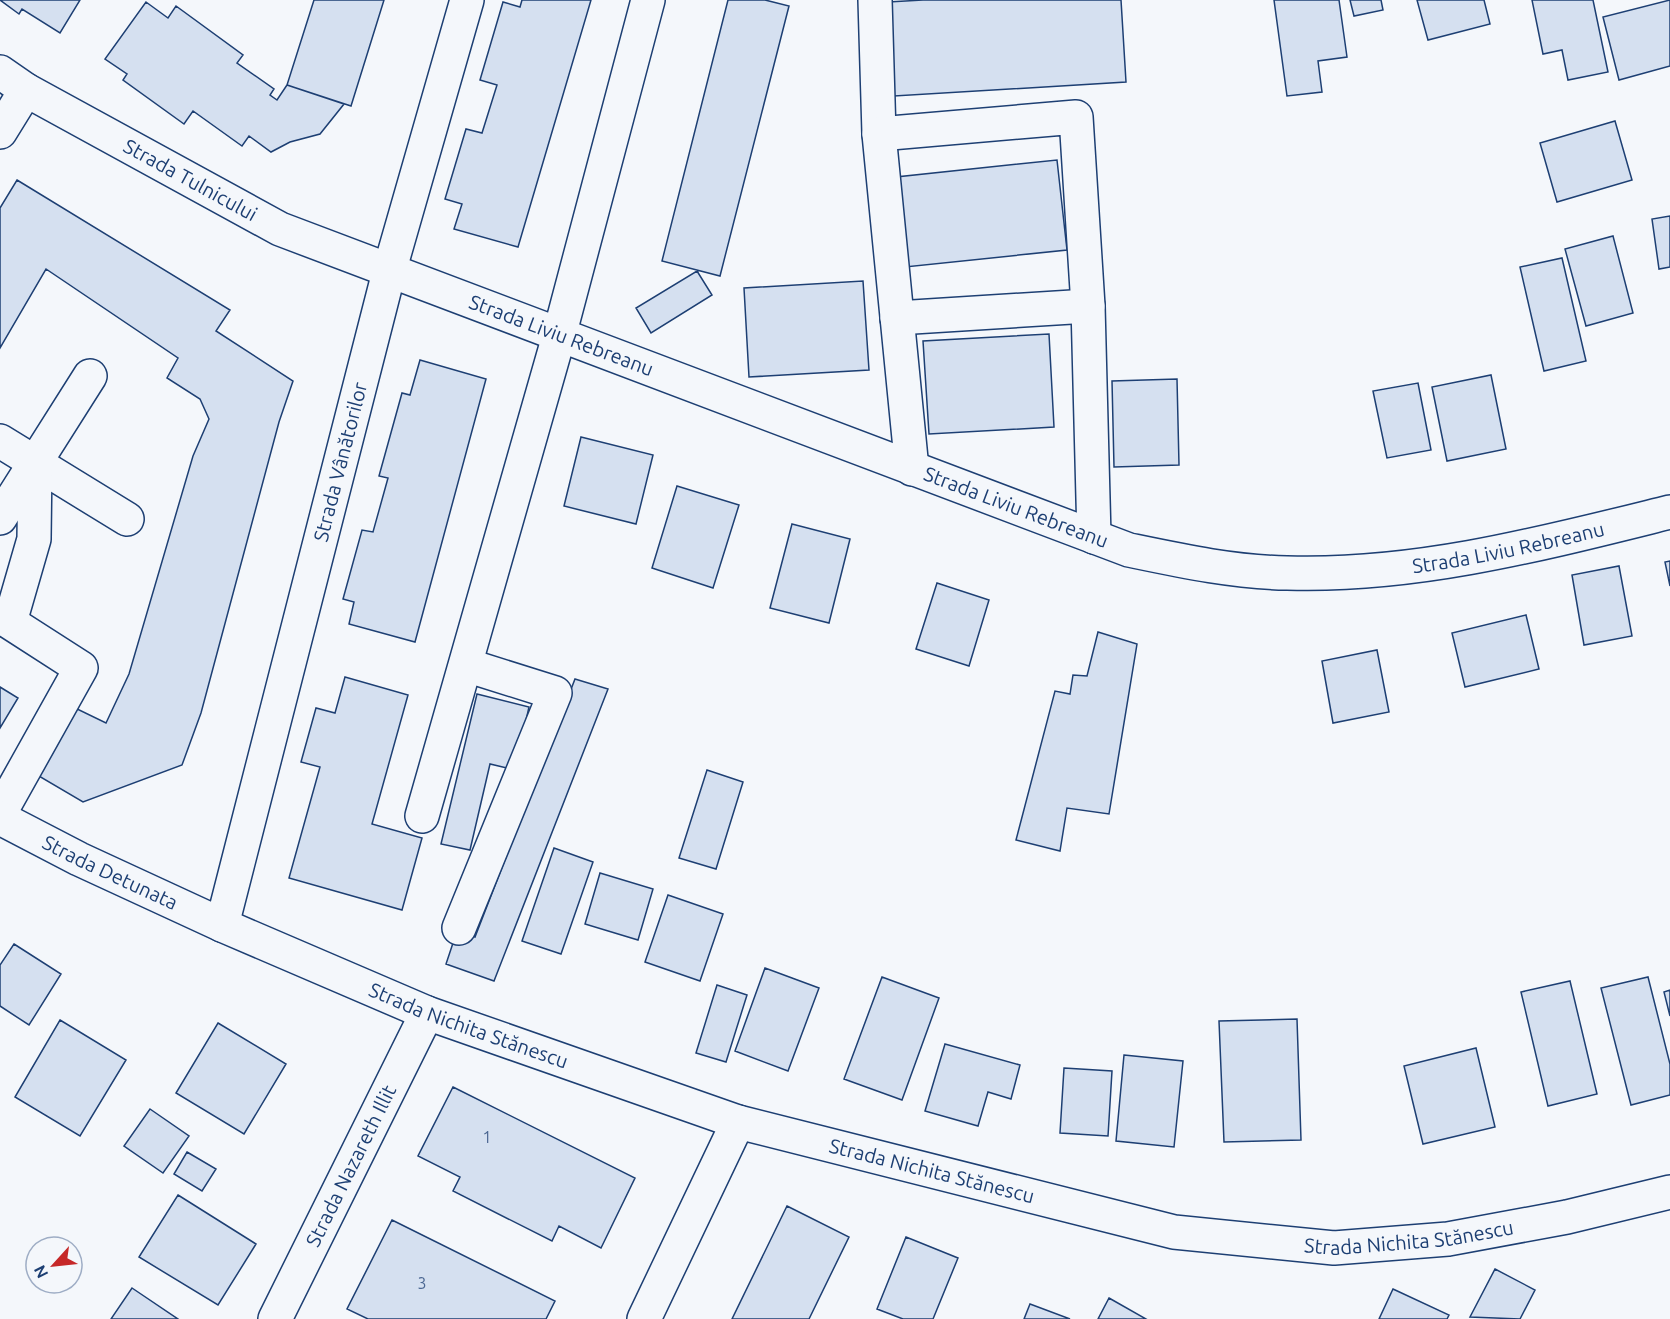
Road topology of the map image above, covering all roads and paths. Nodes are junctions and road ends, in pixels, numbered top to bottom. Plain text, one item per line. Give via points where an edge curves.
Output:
1 (467, 0) edge
2 (648, 0) edge
3 (875, 0) edge
4 (13, 81) edge
5 (0, 132) edge
6 (879, 134) junction
7 (389, 272) junction
8 (1088, 306) junction
9 (897, 318) junction
10 (559, 336) junction
11 (90, 376) dead end
12 (0, 441) edge
13 (35, 463) junction
14 (912, 469) junction
15 (1670, 512) edge
16 (0, 518) edge
17 (127, 519) dead end
18 (1094, 537) junction
19 (5, 619) edge
20 (466, 665) junction
21 (0, 813) edge
22 (422, 816) dead end
23 (0, 818) edge
24 (222, 925) junction
25 (459, 928) dead end
26 (427, 1013) junction
27 (738, 1122) junction
28 (1670, 1192) edge
29 (275, 1319) edge
30 (644, 1319) edge

1 - 7 street, Strada Vânătorilor
2 - 10 street
3 - 6 street
4 - 5 street
4 - 7 street, Strada Tulnicului via 279,229
6 - 8 street via 1076,117
6 - 9 street
7 - 10 street, Strada Liviu Rebreanu
7 - 24 street, Strada Vânătorilor
8 - 9 street
8 - 18 street
9 - 14 street
10 - 14 street, Strada Liviu Rebreanu
10 - 20 street
11 - 13 street
12 - 13 street
13 - 16 street
13 - 17 street
13 - 19 street via 34,539
14 - 18 street, Strada Liviu Rebreanu
15 - 18 street, Strada Liviu Rebreanu via 1468,558 1288,573 1208,567 1129,550
19 - 21 street via 81,668
20 - 22 street
20 - 25 street via 555,693
23 - 24 street, Strada Detunata
24 - 26 street, Strada Nichita Stănescu
26 - 27 street, Strada Nichita Stănescu
26 - 29 street, Strada Nazareth Illit
27 - 28 street, Strada Nichita Stănescu via 1174,1232 1334,1248 1448,1239 1567,1217
27 - 30 street

